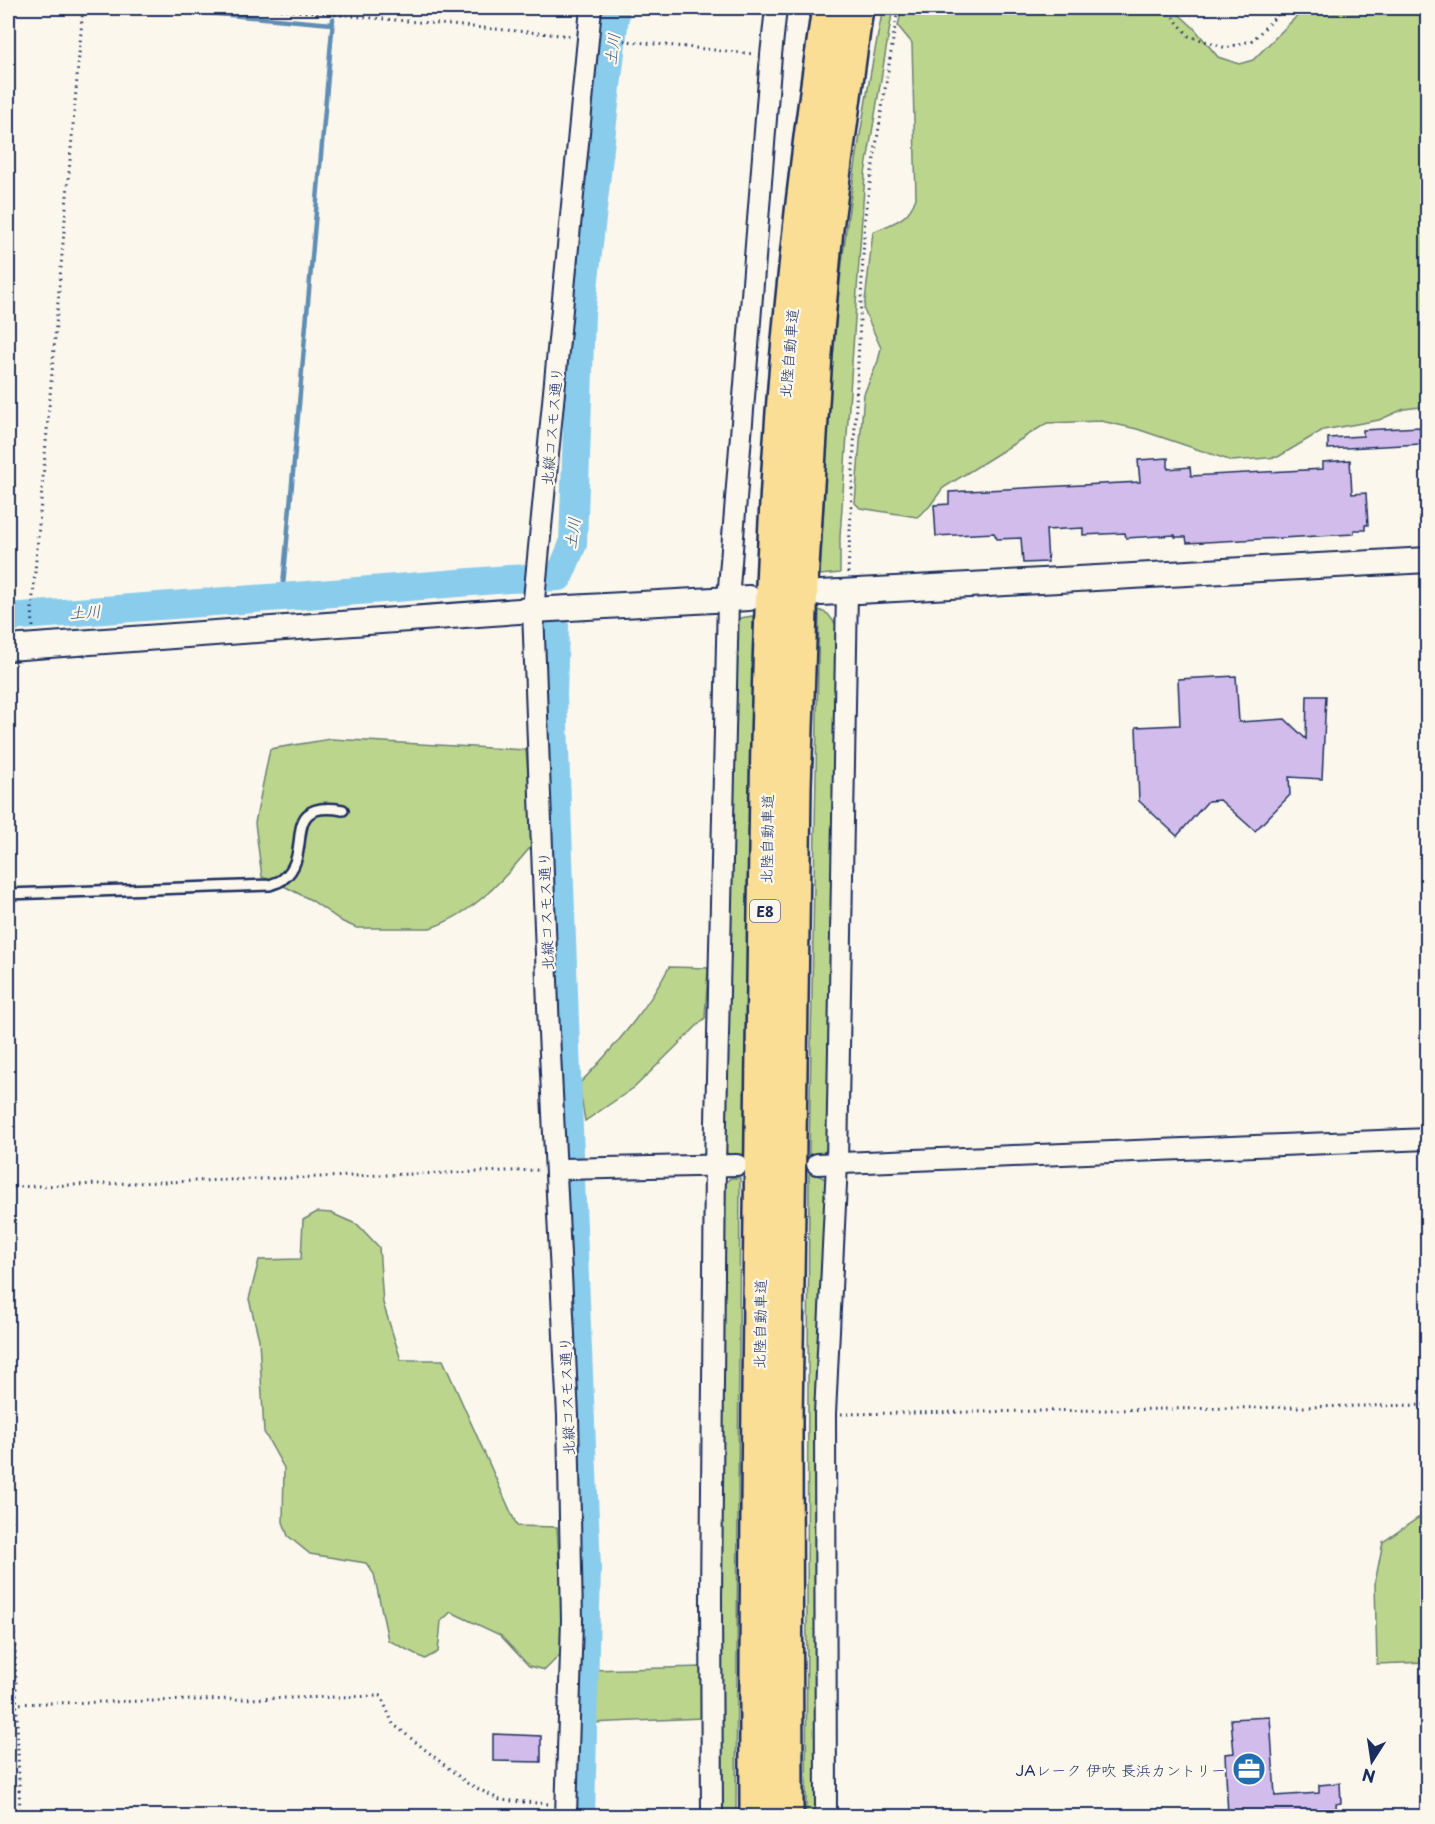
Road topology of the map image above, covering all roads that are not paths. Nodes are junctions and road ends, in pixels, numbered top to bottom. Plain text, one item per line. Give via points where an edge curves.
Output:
1 (591, 8) edge
2 (776, 8) edge
3 (819, 8) edge
4 (829, 8) edge
5 (856, 8) edge
6 (864, 8) edge
7 (826, 121) junction
8 (1428, 560) edge
9 (847, 591) junction
10 (821, 593) dead end
11 (738, 599) junction
12 (534, 606) junction
13 (8, 648) edge
14 (343, 810) dead end
15 (8, 894) edge
16 (1428, 1139) edge
17 (837, 1162) junction
18 (817, 1164) dead end
19 (715, 1165) junction
20 (737, 1166) dead end
21 (566, 1169) junction
22 (566, 1811) edge
23 (712, 1816) edge
24 (757, 1816) edge
25 (786, 1816) edge
26 (826, 1816) edge

1 - 12 street, 北縦コスモス通り via 593,38
2 - 11 street
3 - 7 highway
4 - 7 highway, 北陸自動車道 / E8
5 - 7 highway, 北陸自動車道 / E8
6 - 7 highway
7 - 24 highway, 北陸自動車道 / E8 via 788,351 772,617 758,1398
7 - 25 highway, 北陸自動車道 / E8 via 794,786 785,1420
8 - 9 street
9 - 10 street
9 - 17 street
11 - 12 street
11 - 19 street
12 - 13 street
12 - 21 street, 北縦コスモス通り via 549,1033
14 - 15 lane via 325,807 305,816 292,868 283,879 270,885
16 - 17 street
17 - 18 street
17 - 26 street via 825,1414
19 - 20 street
19 - 21 street
19 - 23 street
21 - 22 street, 北縦コスモス通り via 571,1609

